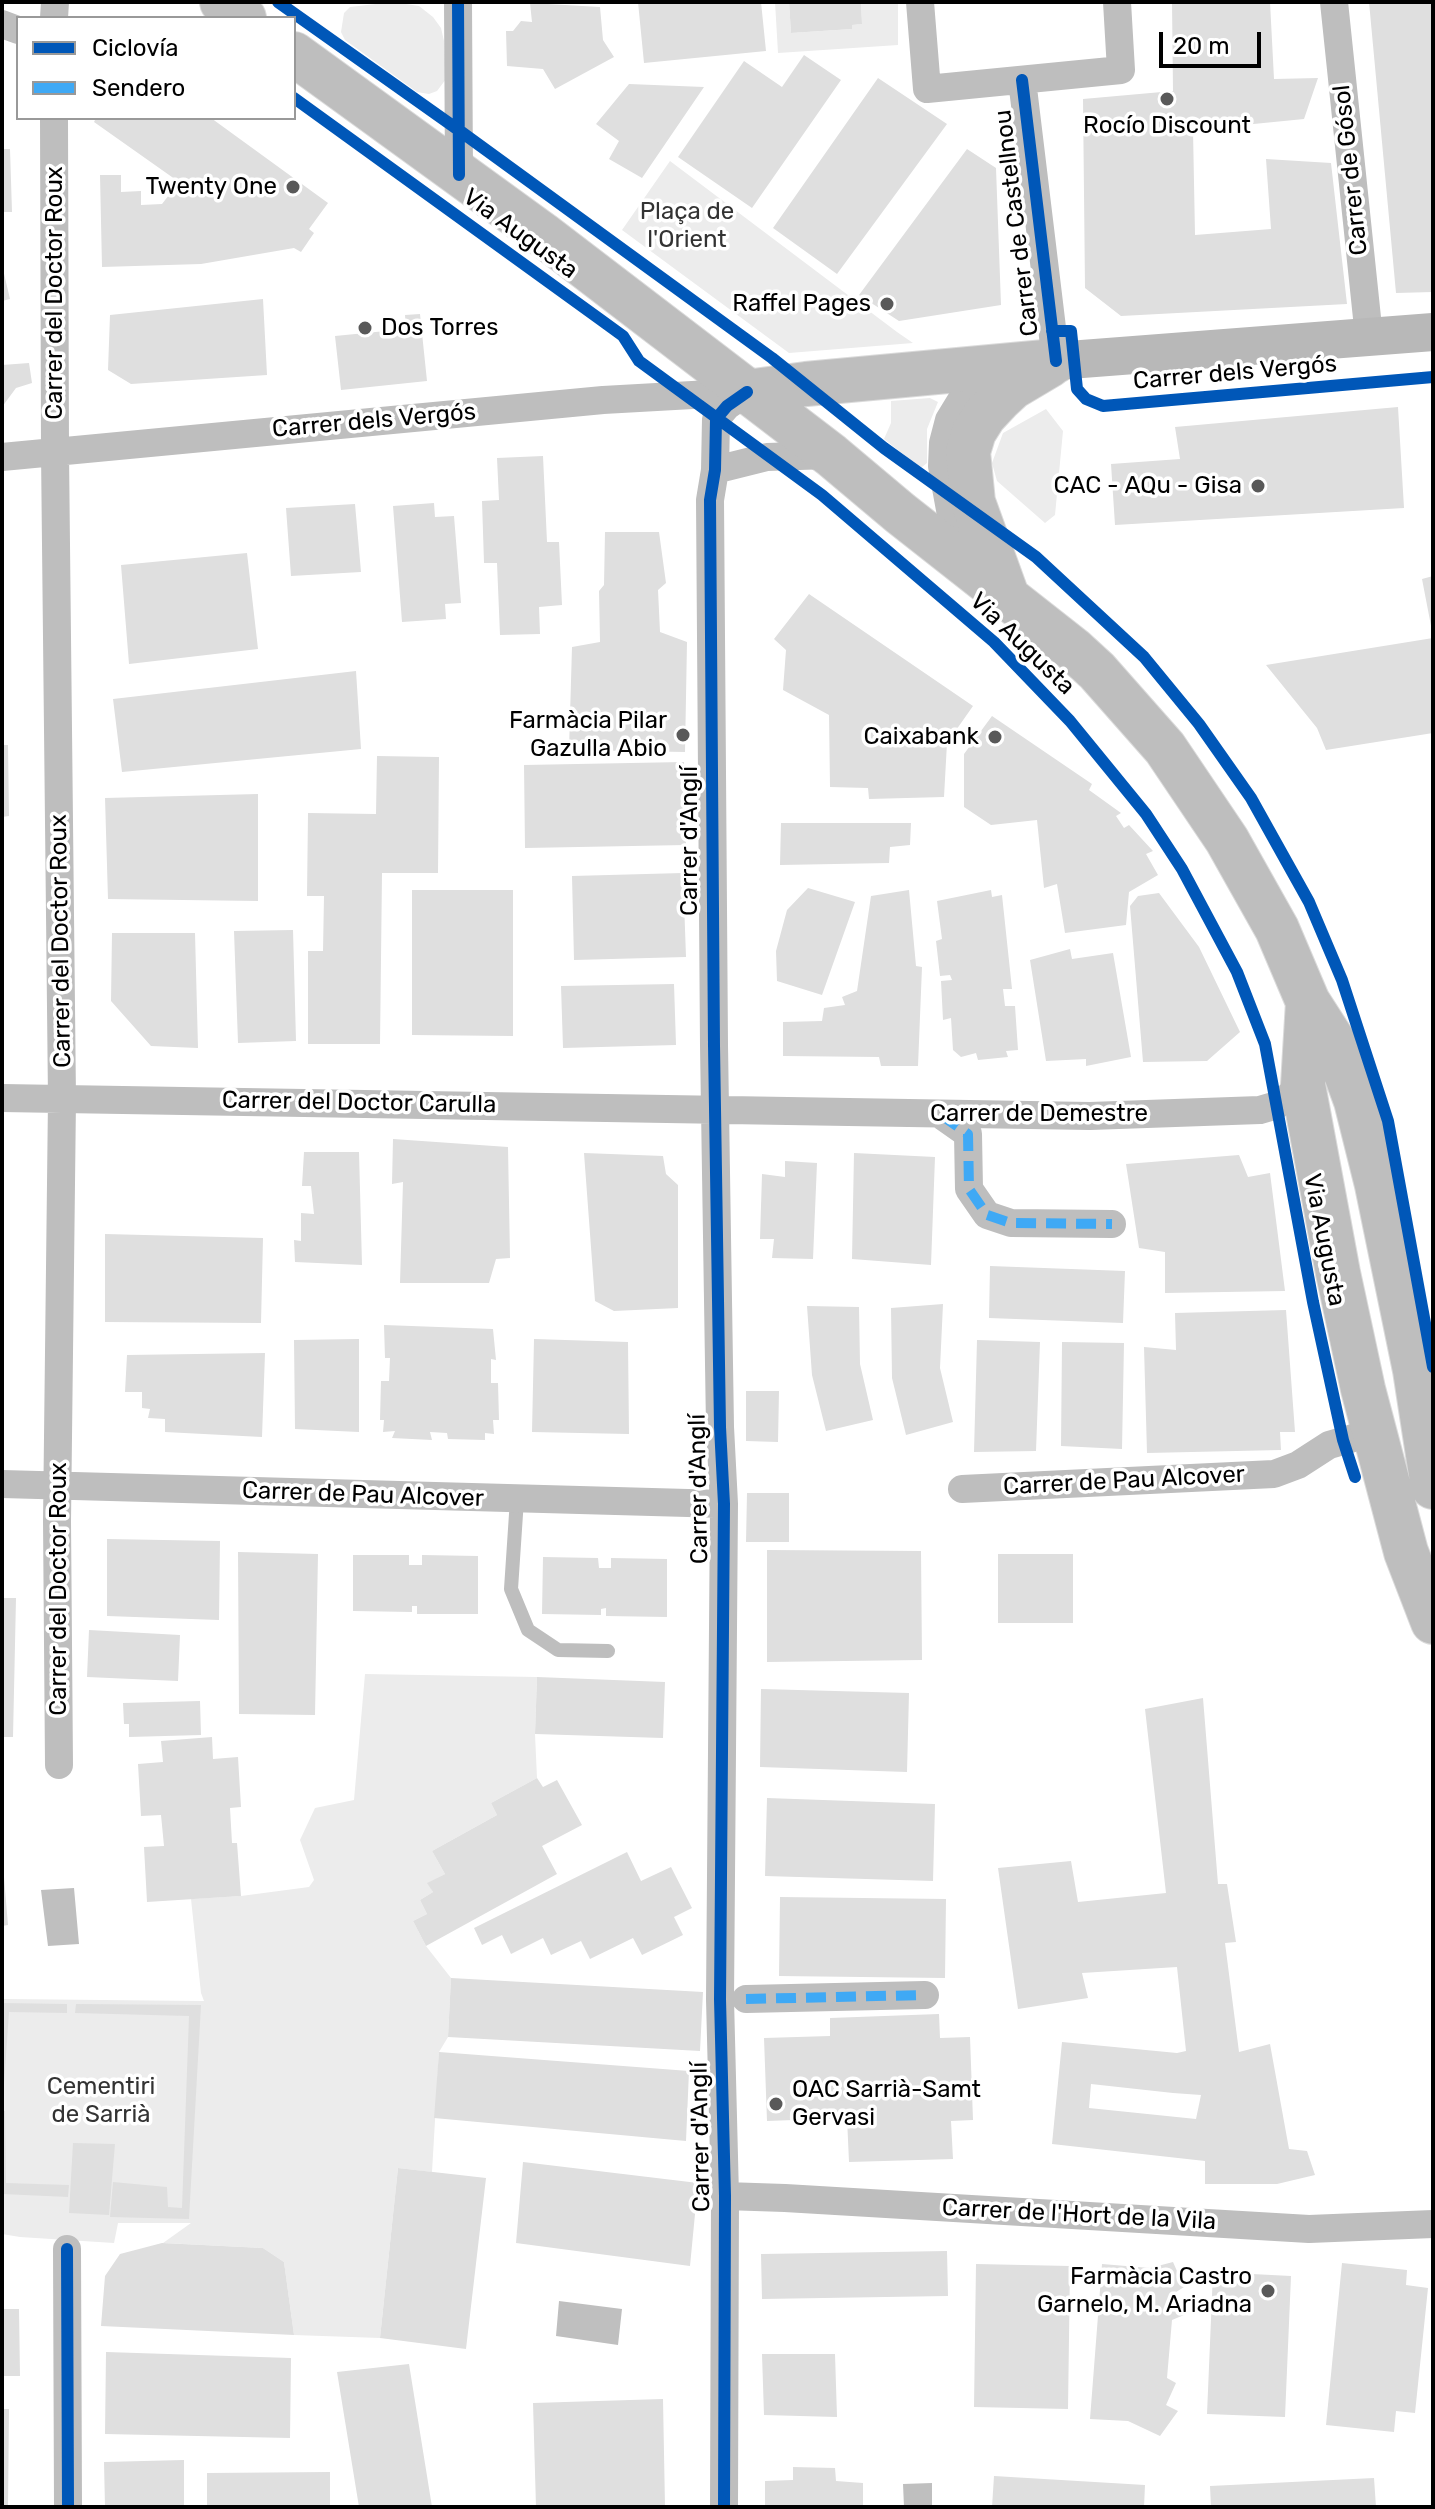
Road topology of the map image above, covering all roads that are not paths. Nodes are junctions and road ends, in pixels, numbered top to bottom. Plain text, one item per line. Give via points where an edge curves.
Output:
1 (222, 2) edge
2 (458, 2) edge
3 (920, 2) edge
4 (1117, 2) edge
5 (1334, 2) edge
6 (241, 16) edge
7 (296, 55) edge
8 (1022, 80) junction
9 (54, 120) edge
10 (459, 175) junction
11 (1433, 332) edge
12 (1369, 337) junction
13 (1056, 361) junction
14 (747, 392) junction
15 (55, 452) junction
16 (831, 455) junction
17 (2, 457) edge
18 (715, 470) junction
19 (970, 566) junction
20 (1007, 596) junction
21 (1308, 1002) junction
22 (1335, 1044) junction
23 (1303, 1085) junction
24 (2, 1098) edge
25 (62, 1099) junction
26 (715, 1110) junction
27 (941, 1115) junction
28 (1112, 1224) dead end
29 (1374, 1432) junction
30 (2, 1484) edge
31 (59, 1486) junction
32 (1433, 1487) edge
33 (962, 1489) dead end
34 (517, 1499) junction
35 (724, 1504) junction
36 (1433, 1622) edge
37 (608, 1651) dead end
38 (59, 1765) dead end
39 (925, 1995) dead end
40 (746, 1999) dead end
41 (725, 2196) junction
42 (1433, 2224) edge
43 (67, 2249) dead end
44 (68, 2507) edge
45 (724, 2507) edge

1 - 6 main road
2 - 10 street
3 - 8 street via 927,89
4 - 8 street via 1121,70
5 - 12 street, Carrer de Gósol
7 - 10 main road, Via Augusta
8 - 13 street, Carrer de Castellnou
9 - 15 street, Carrer del Doctor Roux
10 - 14 main road, Via Augusta
11 - 12 street, Carrer dels Vergós
12 - 13 street, Carrer dels Vergós
13 - 14 main road
13 - 19 street, Carrer dels Vergós via 995,376 960,402 949,420 942,466 946,494
13 - 20 main road via 999,400 974,432 968,452 973,502
14 - 15 street, Carrer dels Vergós via 603,400
14 - 16 main road, Via Augusta
14 - 18 street, Carrer d'Anglí via 716,419
15 - 17 street, Carrer dels Vergós
15 - 25 street, Carrer del Doctor Roux
16 - 18 street via 767,457
16 - 19 main road, Via Augusta
18 - 26 street, Carrer d'Anglí via 710,500
19 - 20 main road, Via Augusta
20 - 21 main road, Via Augusta via 1097,671 1165,748 1235,852 1277,929
21 - 22 main road, Via Augusta
21 - 23 main road, Via Augusta
22 - 23 street, Carrer de Demestre
22 - 32 main road, Via Augusta via 1377,1185
23 - 27 street, Carrer de Demestre via 1277,1105 1260,1110
23 - 29 main road, Via Augusta
24 - 25 street, Carrer del Doctor Carulla
25 - 26 street, Carrer del Doctor Carulla
25 - 31 street, Carrer del Doctor Roux
26 - 27 street, Carrer de Demestre
26 - 35 street, Carrer d'Anglí
27 - 28 street via 968,1134 969,1189 987,1215 1011,1223
29 - 33 street, Carrer de Pau Alcover via 1329,1445 1274,1474
29 - 36 main road, Via Augusta via 1406,1552
30 - 31 street, Carrer de Pau Alcover
31 - 34 street, Carrer de Pau Alcover
31 - 38 street, Carrer del Doctor Roux
34 - 35 street, Carrer de Pau Alcover
34 - 37 lane via 511,1589 528,1630 558,1650
35 - 41 street, Carrer d'Anglí via 720,1999
39 - 40 street
41 - 42 street, Carrer de l'Hort de la Vila via 1309,2229
41 - 45 street, Carrer d'Anglí
43 - 44 street

